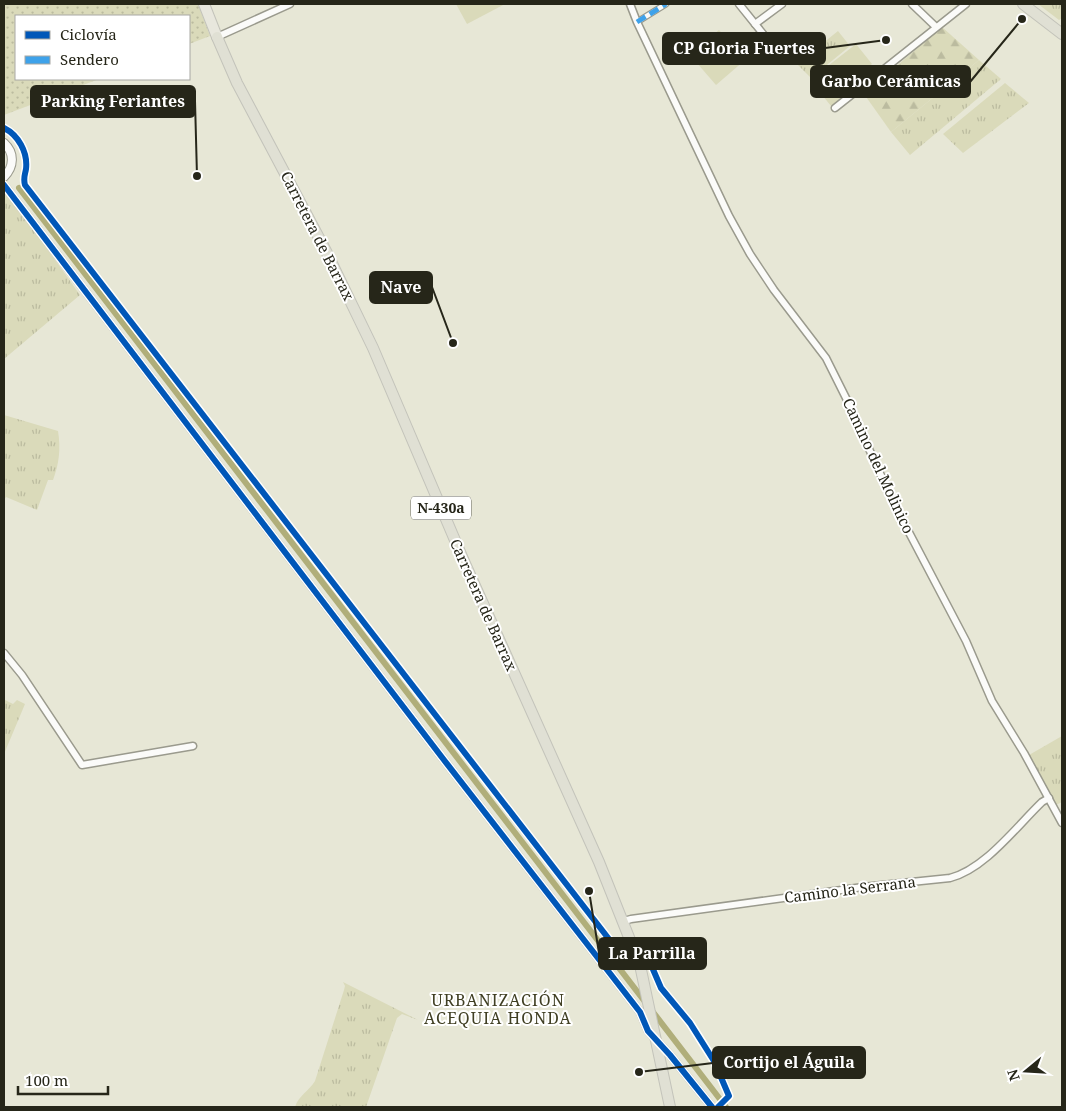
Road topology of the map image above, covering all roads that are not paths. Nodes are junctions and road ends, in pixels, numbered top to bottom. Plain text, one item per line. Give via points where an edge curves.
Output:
1 (204, 4) edge
2 (290, 4) edge
3 (630, 4) edge
4 (666, 4) edge
5 (739, 4) edge
6 (782, 4) edge
7 (912, 4) edge
8 (966, 4) edge
9 (1023, 4) edge
10 (278, 6) edge
11 (637, 22) junction
12 (756, 24) junction
13 (936, 27) junction
14 (1062, 34) edge
15 (217, 37) junction
16 (768, 40) dead end
17 (835, 108) dead end
18 (4, 143) edge
19 (4, 177) edge
20 (4, 186) edge
21 (4, 653) edge
22 (193, 746) dead end
23 (1049, 798) junction
24 (1062, 823) edge
25 (624, 921) junction
26 (656, 1041) junction
27 (670, 1107) edge
28 (712, 1107) edge

1 - 15 main road
2 - 10 street
3 - 11 street, Camino del Molinico
4 - 11 street
5 - 12 street
6 - 12 street
7 - 13 street
8 - 13 street
9 - 14 highway
10 - 15 street
11 - 23 street, Camino del Molinico via 729,216 774,290 826,358 892,500 966,640 992,701
12 - 16 street
13 - 17 street
15 - 25 highway, Carretera de Barrax / N-430a via 237,83 373,348 463,560
18 - 19 street via 12,158 9,172
20 - 26 street via 640,1012
21 - 22 street via 82,764
23 - 24 street, Camino del Molinico
23 - 25 street, Camino la Serrana via 982,860 963,874 950,878
25 - 26 highway, Carretera de Barrax / N-430a via 640,965
26 - 27 highway, Carretera de Barrax / N-430a
26 - 28 street

